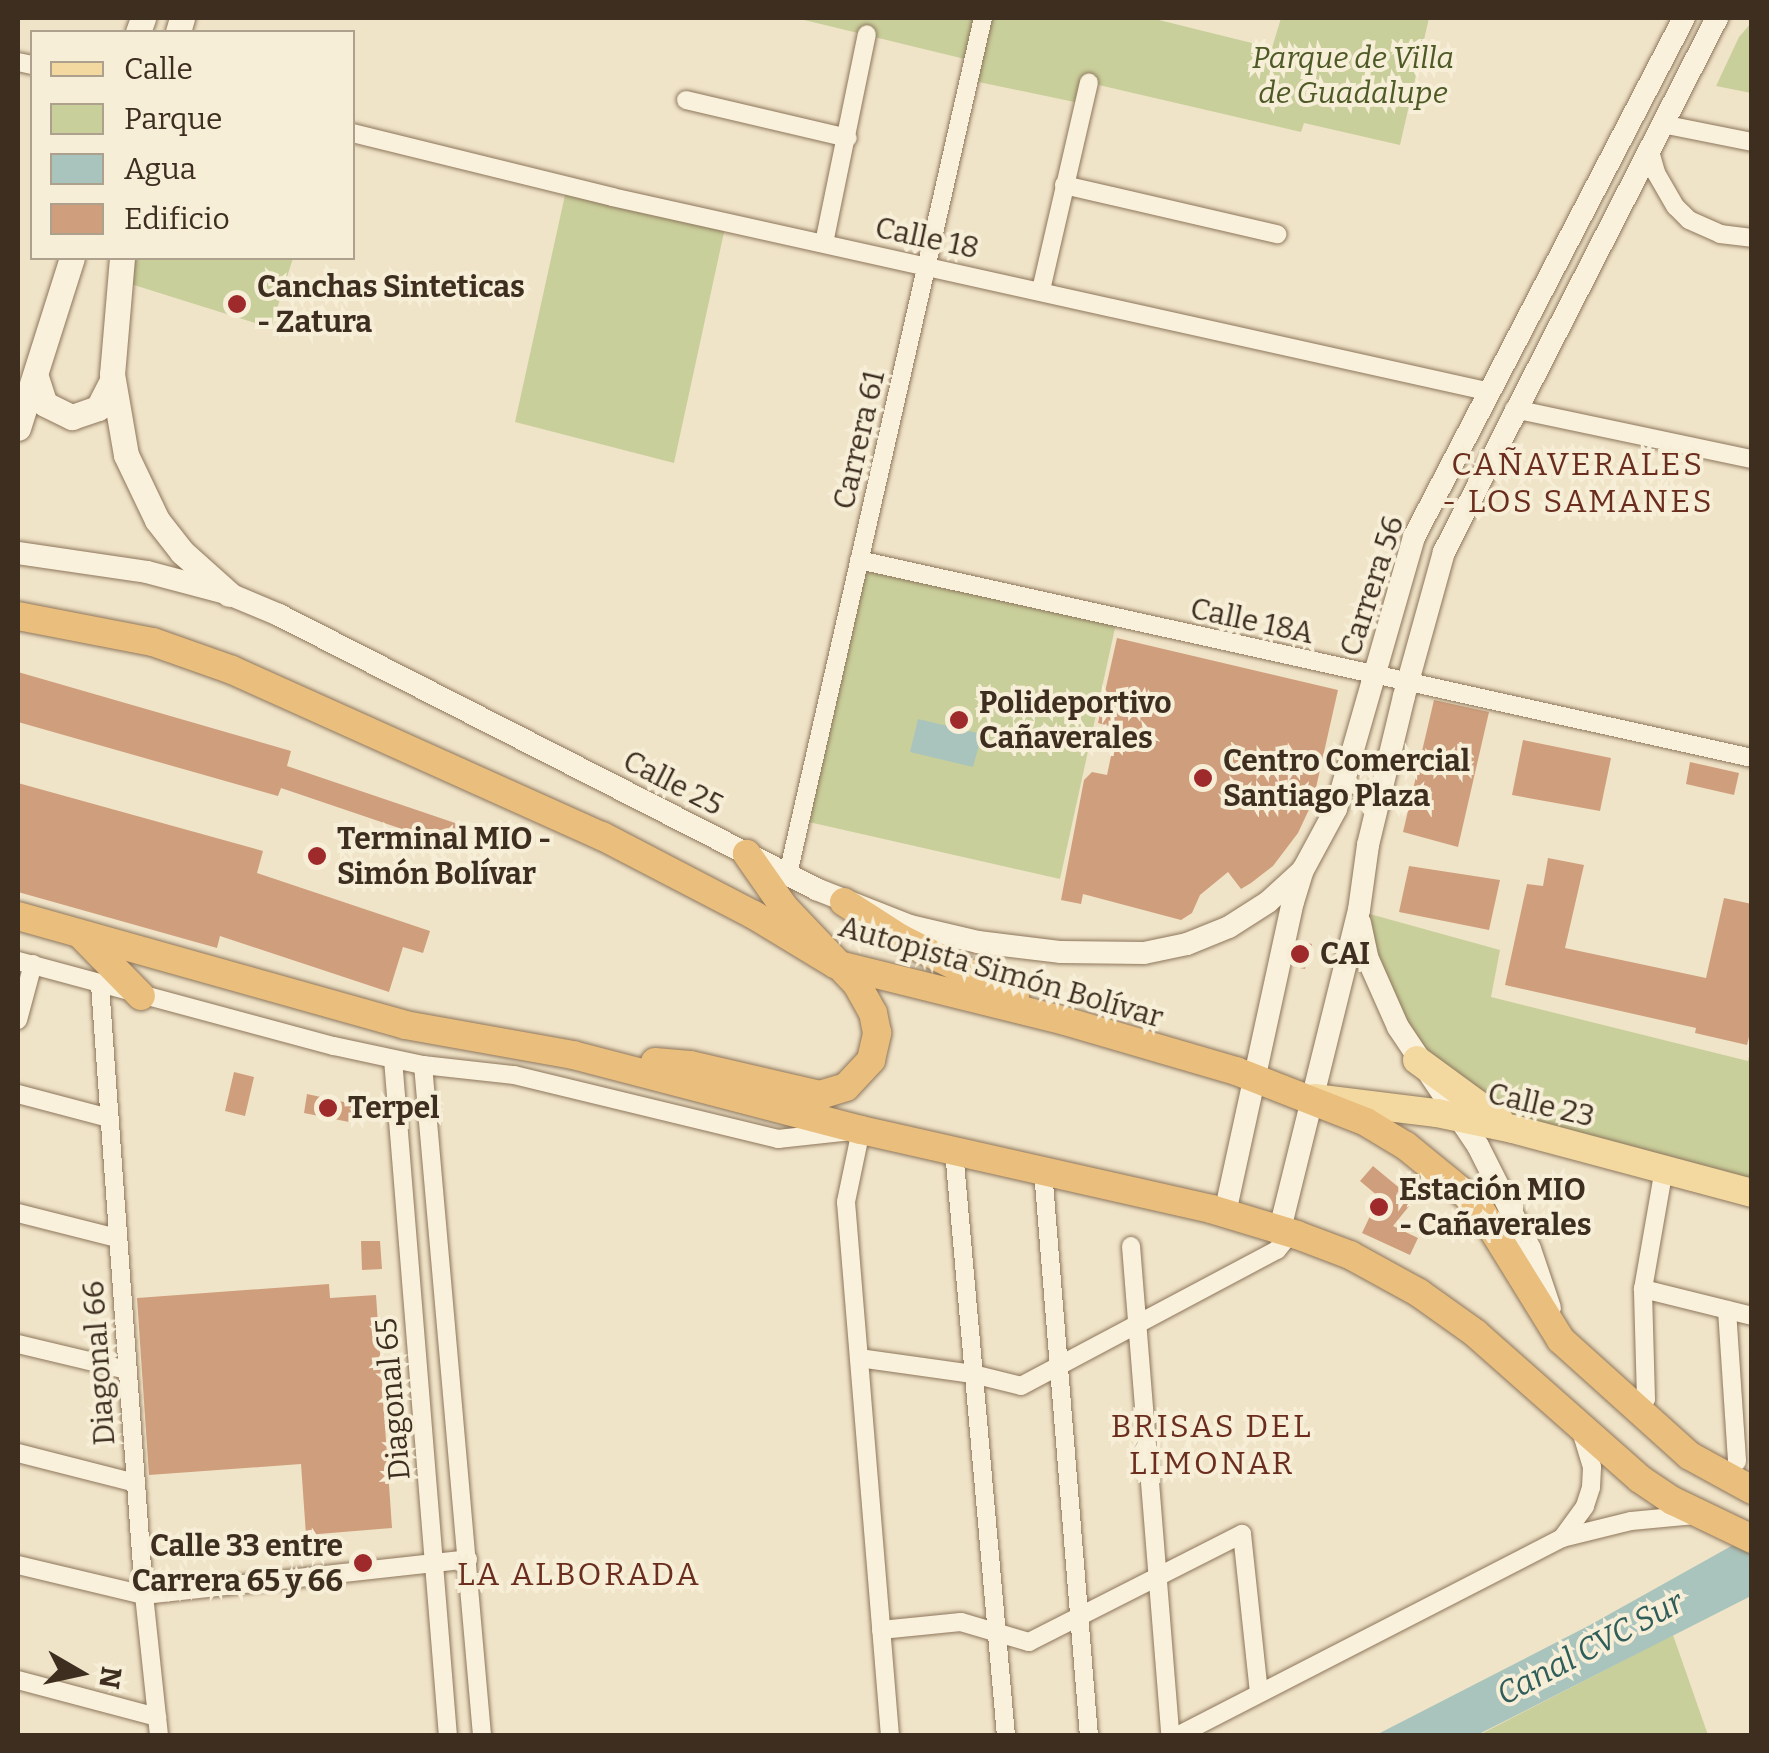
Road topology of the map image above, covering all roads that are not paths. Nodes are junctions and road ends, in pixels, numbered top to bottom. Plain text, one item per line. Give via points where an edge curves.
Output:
1 (984, 18) edge
2 (1717, 18) edge
3 (1678, 24) edge
4 (867, 34) dead end
5 (1089, 82) dead end
6 (686, 100) dead end
7 (1662, 124) junction
8 (355, 134) edge
9 (848, 138) junction
10 (1752, 142) edge
11 (1615, 152) junction
12 (1645, 157) junction
13 (1064, 185) junction
14 (1277, 234) dead end
15 (1752, 238) edge
16 (824, 243) junction
17 (71, 260) edge
18 (122, 260) edge
19 (927, 266) junction
20 (1041, 290) junction
21 (112, 374) junction
22 (36, 377) junction
23 (1491, 392) junction
24 (1514, 408) junction
25 (18, 428) edge
26 (1752, 459) edge
27 (18, 553) edge
28 (860, 560) junction
29 (229, 594) junction
30 (18, 616) edge
31 (1375, 676) junction
32 (1408, 682) junction
33 (1752, 758) edge
34 (747, 854) junction
35 (1304, 870) junction
36 (788, 874) junction
37 (844, 902) junction
38 (1359, 910) junction
39 (18, 916) edge
40 (80, 935) junction
41 (25, 963) edge
42 (834, 964) junction
43 (100, 985) junction
44 (142, 996) junction
45 (18, 1020) edge
46 (1065, 1021) junction
47 (574, 1054) junction
48 (393, 1059) junction
49 (1418, 1060) junction
50 (423, 1065) junction
51 (1252, 1076) junction
52 (18, 1094) edge
53 (1312, 1098) junction
54 (109, 1118) junction
55 (1457, 1119) junction
56 (1513, 1129) junction
57 (860, 1130) junction
58 (954, 1152) junction
59 (1664, 1169) junction
60 (1043, 1171) junction
61 (1752, 1192) edge
62 (18, 1213) edge
63 (1225, 1213) junction
64 (1286, 1231) junction
65 (117, 1238) junction
66 (1131, 1246) dead end
67 (1643, 1289) junction
68 (1726, 1310) junction
69 (1752, 1316) edge
70 (1138, 1325) junction
71 (1561, 1340) junction
72 (18, 1344) edge
73 (859, 1358) junction
74 (1058, 1366) junction
75 (127, 1370) junction
76 (973, 1374) junction
77 (1639, 1410) junction
78 (1580, 1429) junction
79 (18, 1454) edge
80 (1690, 1456) junction
81 (1744, 1464) edge
82 (136, 1483) junction
83 (1752, 1490) edge
84 (462, 1508) junction
85 (430, 1518) junction
86 (1713, 1521) junction
87 (1562, 1538) junction
88 (1752, 1539) edge
89 (468, 1559) junction
90 (434, 1562) junction
91 (18, 1565) edge
92 (1157, 1577) junction
93 (144, 1595) junction
94 (1080, 1616) junction
95 (880, 1630) junction
96 (996, 1630) junction
97 (18, 1680) edge
98 (1260, 1693) junction
99 (158, 1726) edge
100 (448, 1736) edge
101 (482, 1736) edge
102 (890, 1736) edge
103 (1006, 1736) edge
104 (1090, 1736) edge
105 (1174, 1736) edge

1 - 19 street, Carrera 61
2 - 7 street, Carrera 56
3 - 11 street, Carrera 56
4 - 9 street
5 - 13 street
6 - 9 street
7 - 10 street
7 - 12 street, Carrera 56
8 - 16 street, Calle 18
9 - 16 street
11 - 12 street
11 - 23 street, Carrera 56
12 - 15 street via 1689,220
12 - 24 street, Carrera 56
13 - 14 street
13 - 20 street
16 - 19 street, Calle 18
17 - 22 main road
18 - 21 main road
19 - 20 street, Calle 18
19 - 28 street, Carrera 61
20 - 23 street, Calle 18
21 - 22 main road via 105,401 72,417 45,404
21 - 29 main road via 120,434 142,494 182,552
22 - 25 main road
23 - 31 street, Carrera 56 via 1414,537
24 - 26 street
24 - 32 street, Carrera 56 via 1444,552
27 - 29 street, Calle 25 via 106,564
28 - 31 street, Calle 18A
28 - 36 street, Carrera 61
29 - 34 street, Calle 25
30 - 42 highway, Autopista Simón Bolívar via 154,642 232,670 602,836
31 - 32 street, Calle 18A
31 - 35 street, Carrera 56 via 1336,809
32 - 33 street, Calle 18A
32 - 38 street, Carrera 56
34 - 36 street, Calle 25
34 - 42 highway
35 - 37 street, Calle 25 via 1228,927 1166,950 1122,955 978,942
35 - 51 street, Carrera 56
36 - 37 street, Calle 25
37 - 46 highway via 958,970
38 - 49 street, Carrera 56 via 1367,956
38 - 53 street, Carrera 56
39 - 40 highway
40 - 44 highway
40 - 47 highway via 405,1026
41 - 43 street
41 - 45 street
42 - 46 highway, Autopista Simón Bolívar
42 - 47 highway via 857,984 877,1034 864,1072 835,1092 807,1095 690,1065
43 - 44 street
43 - 54 street, Diagonal 66
44 - 48 street
46 - 51 highway, Autopista Simón Bolívar
47 - 57 highway
48 - 50 street
48 - 85 street, Diagonal 65
49 - 55 street, Carrera 56
49 - 56 main road
50 - 57 street via 514,1075 778,1139
50 - 84 street, Diagonal 65
51 - 53 highway, Autopista Simón Bolívar
51 - 63 street, Carrera 56
52 - 54 street
53 - 55 main road, Calle 23
53 - 64 street, Carrera 56
53 - 71 highway, Autopista Simón Bolívar via 1406,1146 1477,1204
54 - 65 street, Diagonal 66
55 - 56 main road, Calle 23
55 - 71 street, Carrera 56 via 1515,1216
56 - 59 main road, Calle 23
57 - 58 highway
57 - 73 street via 846,1202
58 - 60 highway
58 - 76 street
59 - 61 main road, Calle 23
59 - 67 street
60 - 63 highway
60 - 74 street
62 - 65 street
63 - 64 highway
64 - 70 street via 1276,1250
64 - 78 highway via 1350,1255 1420,1293 1475,1333
65 - 75 street, Diagonal 66
66 - 70 street
67 - 68 street
67 - 77 street via 1646,1399
68 - 69 street
68 - 81 street
70 - 74 street
70 - 92 street
71 - 77 highway, Autopista Simón Bolívar
72 - 75 street
73 - 76 street
73 - 95 street
74 - 76 street via 1021,1386
74 - 94 street
75 - 82 street, Diagonal 66
76 - 96 street
77 - 80 highway, Autopista Simón Bolívar
78 - 86 highway via 1640,1479
78 - 87 street via 1591,1487 1586,1506
79 - 82 street
80 - 81 street
80 - 83 highway, Autopista Simón Bolívar
82 - 93 street, Diagonal 66
84 - 85 street via 442,1526
84 - 89 street, Diagonal 65
85 - 90 street, Diagonal 65
86 - 87 street via 1630,1522
86 - 88 highway
87 - 98 street
89 - 90 street
89 - 101 street, Diagonal 65
90 - 93 street
90 - 100 street, Diagonal 65
91 - 93 street
92 - 94 street
92 - 98 street via 1242,1534
92 - 105 street
93 - 99 street, Diagonal 66
94 - 96 street via 1029,1642
94 - 104 street
95 - 96 street via 961,1622
95 - 102 street
96 - 103 street
97 - 99 street
98 - 105 street

